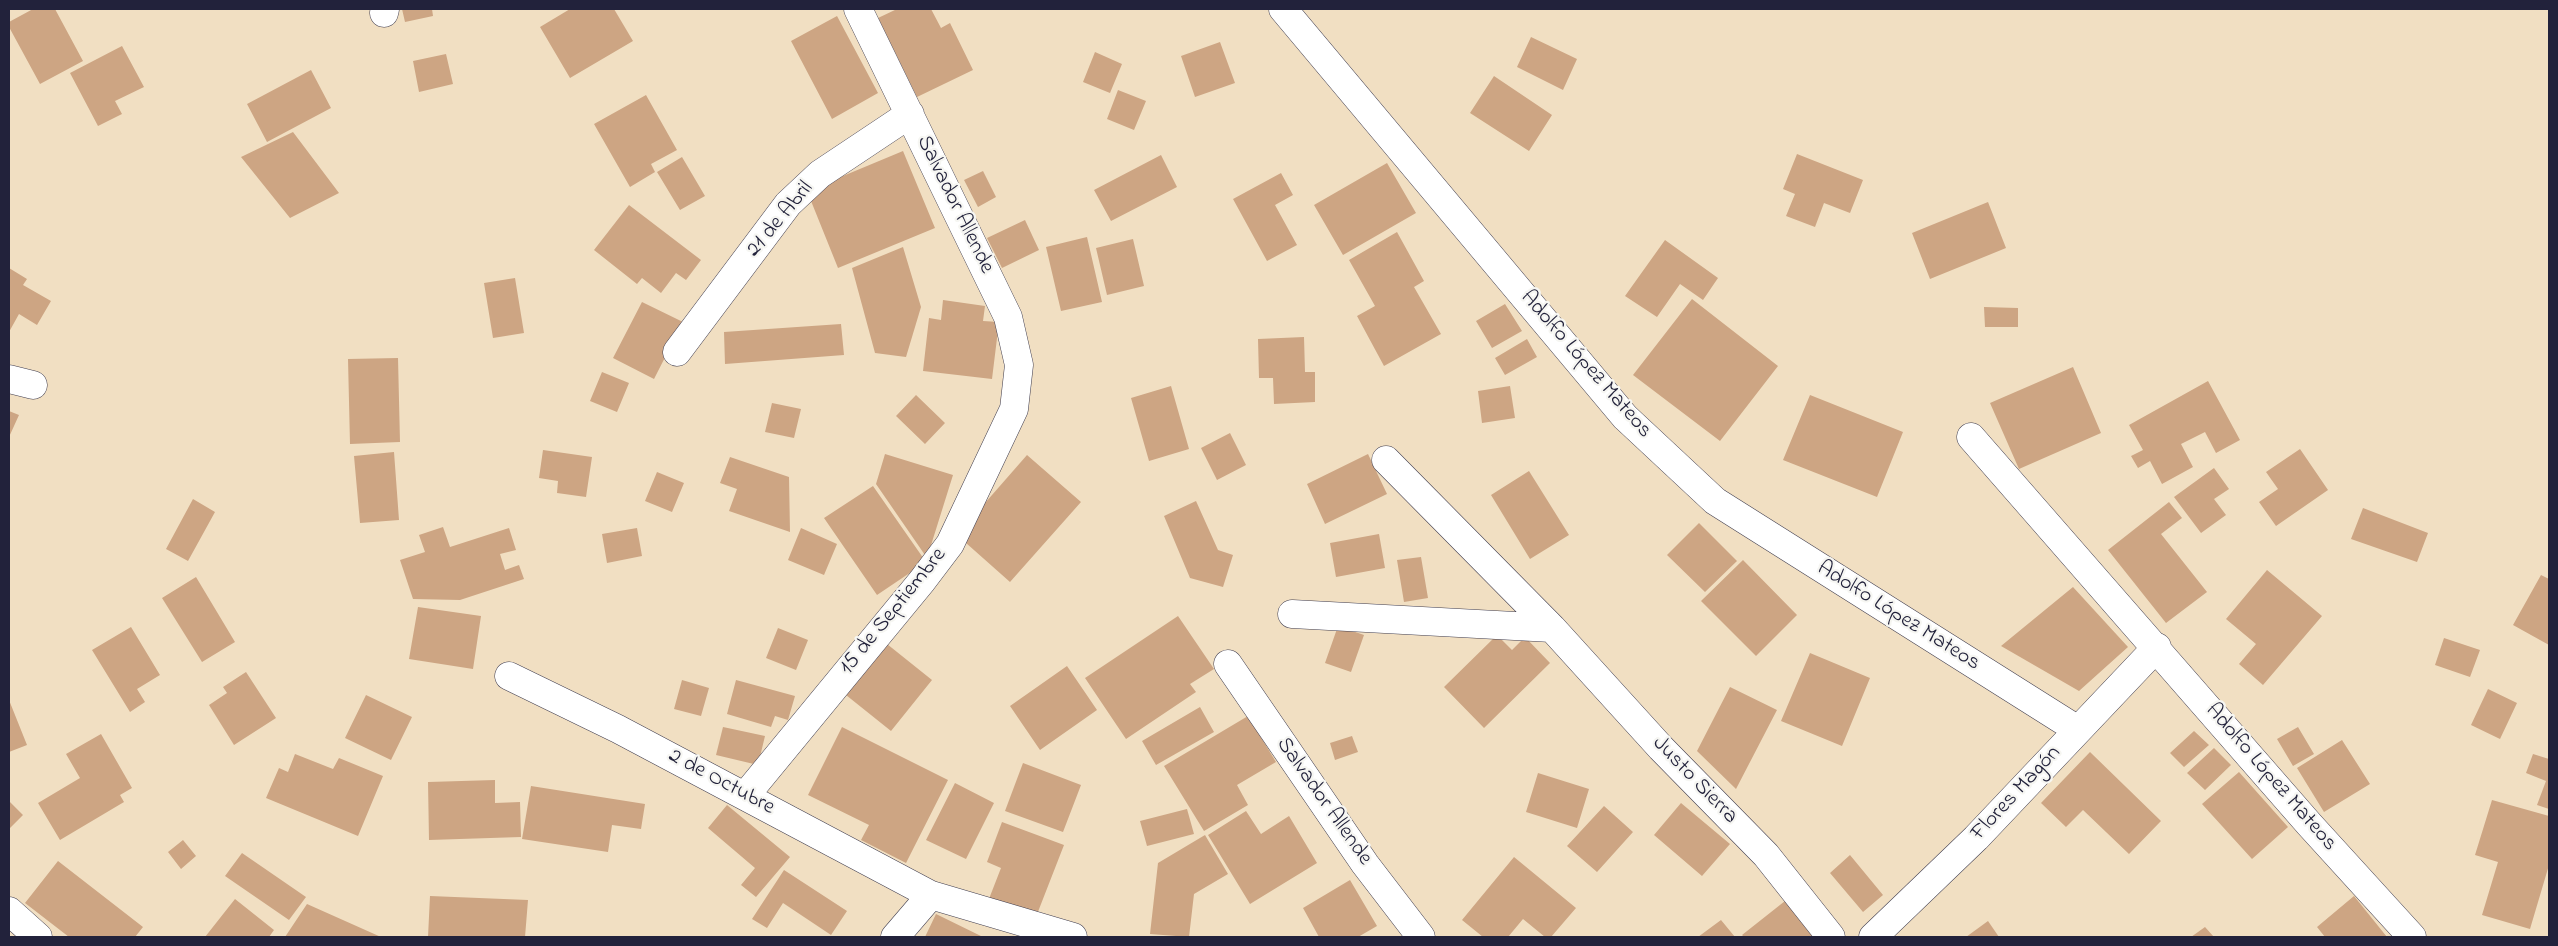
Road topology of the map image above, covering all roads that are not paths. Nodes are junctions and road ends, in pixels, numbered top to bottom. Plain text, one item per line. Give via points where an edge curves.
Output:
1 (858, 9) edge
2 (1283, 9) edge
3 (910, 114) junction
4 (677, 352) dead end
5 (1014, 409) joint
6 (1971, 437) dead end
7 (1386, 460) dead end
8 (1292, 614) dead end
9 (1552, 628) junction
10 (2157, 647) junction
11 (1228, 664) dead end
12 (508, 676) dead end
13 (2078, 730) junction
14 (745, 796) junction
15 (931, 895) junction
16 (9, 911) edge
17 (38, 937) edge
18 (895, 937) edge
19 (1073, 937) edge
20 (1421, 937) edge
21 (1831, 937) edge
22 (1873, 937) edge
23 (2412, 937) edge

1 - 3 street, Salvador Allende
2 - 13 street, Adolfo López Mateos via 1625,417 1715,501
3 - 4 street, 21 de Abril via 820,174 788,204
3 - 5 street, Salvador Allende via 1008,317 1019,365
5 - 14 street, 15 de Septiembre via 950,544
6 - 10 street, Adolfo López Mateos
7 - 9 street, Justo Sierra
8 - 9 street
9 - 21 street, Justo Sierra via 1661,748 1766,854
10 - 13 street, Flores Magón
10 - 23 street, Adolfo López Mateos via 2309,824
11 - 20 street, Salvador Allende via 1365,864
12 - 14 street, 2 de Octubre
13 - 22 street, Flores Magón via 1976,838
14 - 15 street, 2 de Octubre
15 - 18 street
15 - 19 street, 2 de Octubre
16 - 17 street

